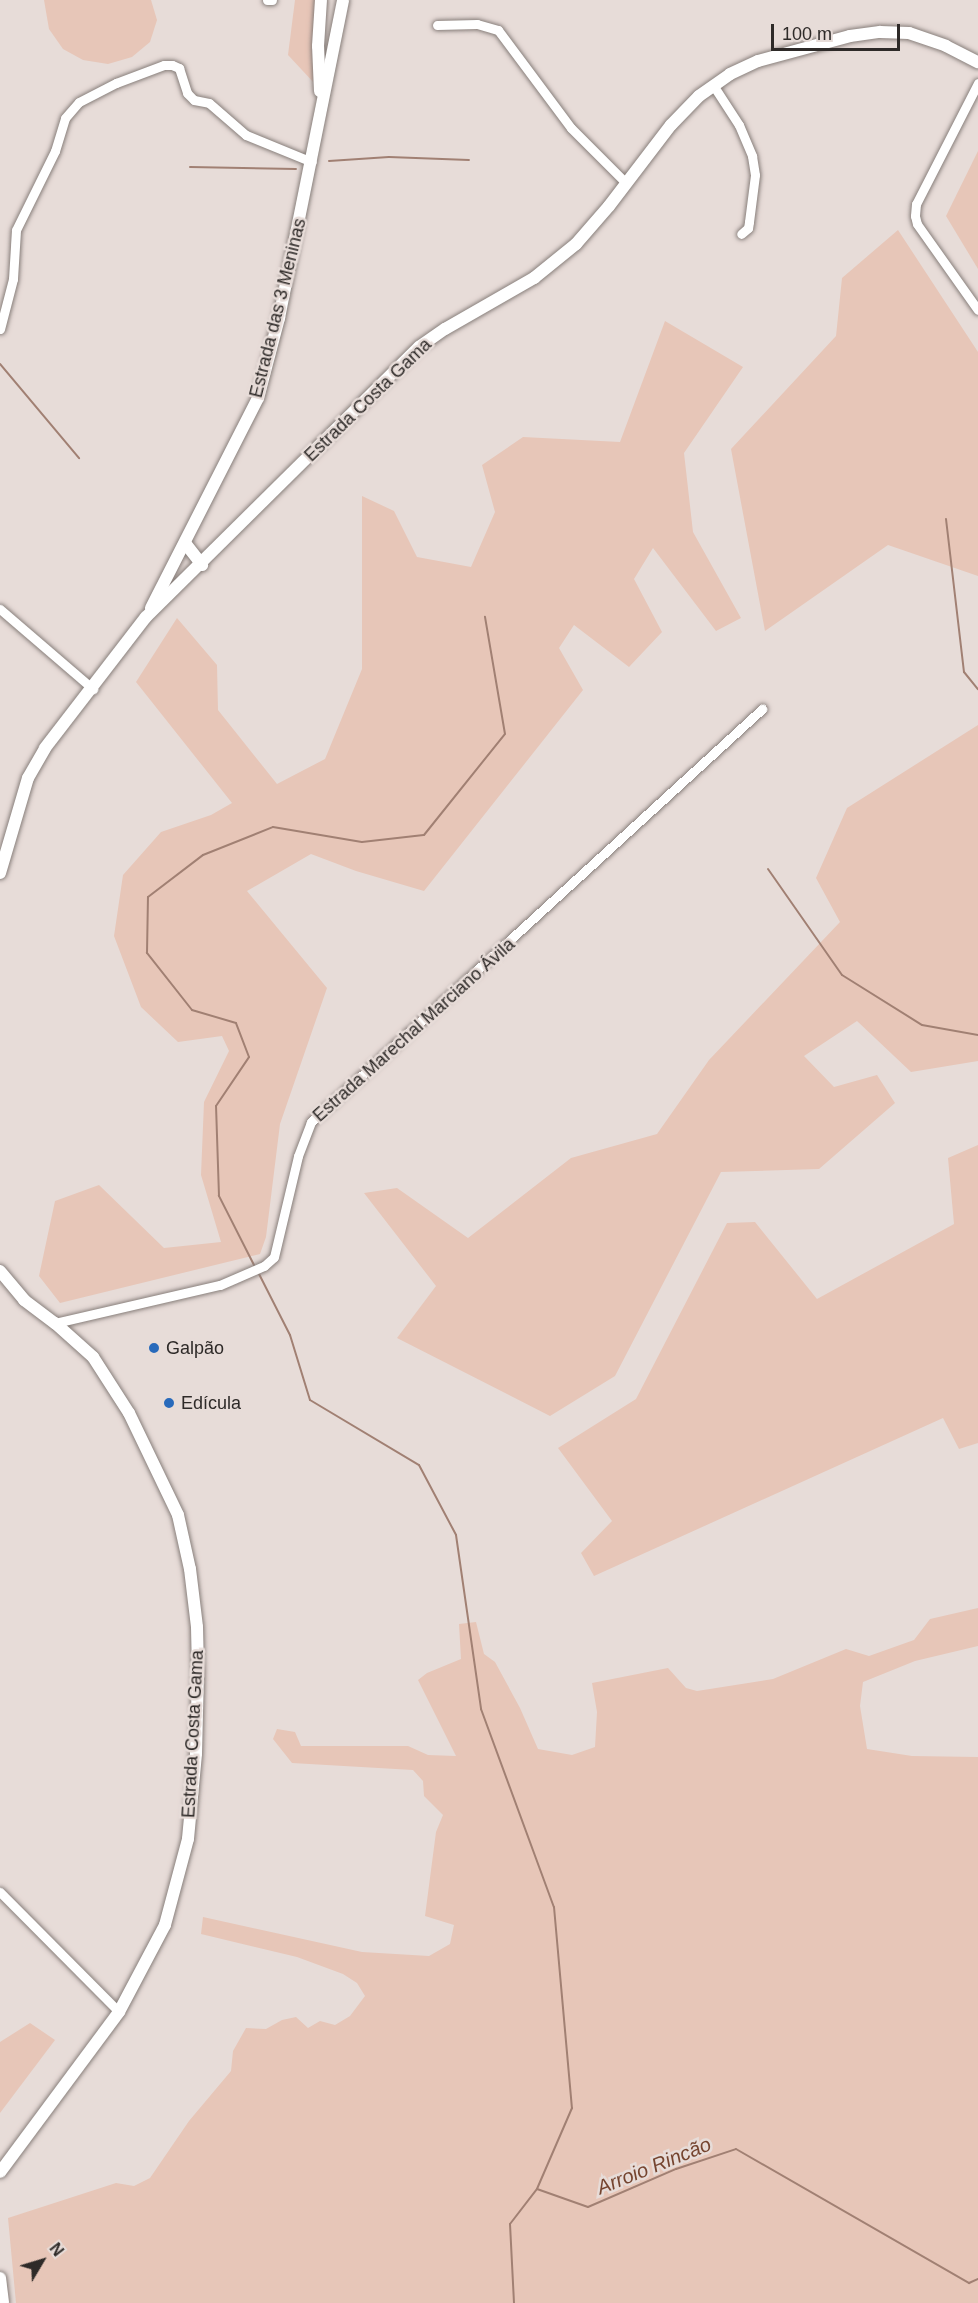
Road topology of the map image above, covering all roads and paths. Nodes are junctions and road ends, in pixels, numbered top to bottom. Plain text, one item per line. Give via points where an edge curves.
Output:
1 (267, 0) edge
2 (272, 0) edge
3 (321, 0) edge
4 (343, 0) edge
5 (437, 25) dead end
6 (978, 62) edge
7 (978, 82) edge
8 (713, 85) junction
9 (320, 119) junction
10 (312, 162) junction
11 (626, 183) junction
12 (741, 234) dead end
13 (978, 310) edge
14 (0, 329) edge
15 (185, 543) junction
16 (202, 565) junction
17 (0, 609) edge
18 (146, 617) junction
19 (93, 689) junction
20 (762, 709) dead end
21 (0, 873) edge
22 (0, 1271) edge
23 (55, 1323) junction
24 (0, 1892) edge
25 (119, 2012) junction
26 (0, 2172) edge
27 (0, 2277) edge
28 (3, 2303) edge

1 - 2 street
3 - 9 main road, Estrada das 3 Meninas
4 - 9 main road, Estrada das 3 Meninas
5 - 11 street via 477,24 498,30 571,128
6 - 8 main road, Estrada Costa Gama via 909,33 880,32 850,36 758,61
7 - 13 street via 916,204 915,216
8 - 11 main road, Estrada Costa Gama via 671,125
8 - 12 street via 739,125 752,156 755,175 749,222
9 - 10 main road, Estrada das 3 Meninas
10 - 14 street via 246,135 209,103 194,100 187,93 179,68 172,65 116,83 79,102 65,118 55,151 16,230 14,279
10 - 15 main road, Estrada das 3 Meninas via 258,398
11 - 16 main road, Estrada Costa Gama via 593,225 554,263 419,347
15 - 16 main road
15 - 18 main road, Estrada das 3 Meninas
16 - 18 main road, Estrada Costa Gama
17 - 19 street
18 - 19 main road, Estrada Costa Gama
19 - 21 main road, Estrada Costa Gama via 45,747 28,778
20 - 23 street, Estrada Marechal Marciano Ávila via 311,1122 298,1156 274,1257 264,1266 220,1285
22 - 23 main road, Estrada Costa Gama via 24,1300
23 - 25 main road, Estrada Costa Gama via 93,1358 112,1384 178,1515 197,1627 198,1719 188,1839 165,1924
24 - 25 street
25 - 26 main road, Estrada Costa Gama
27 - 28 main road

